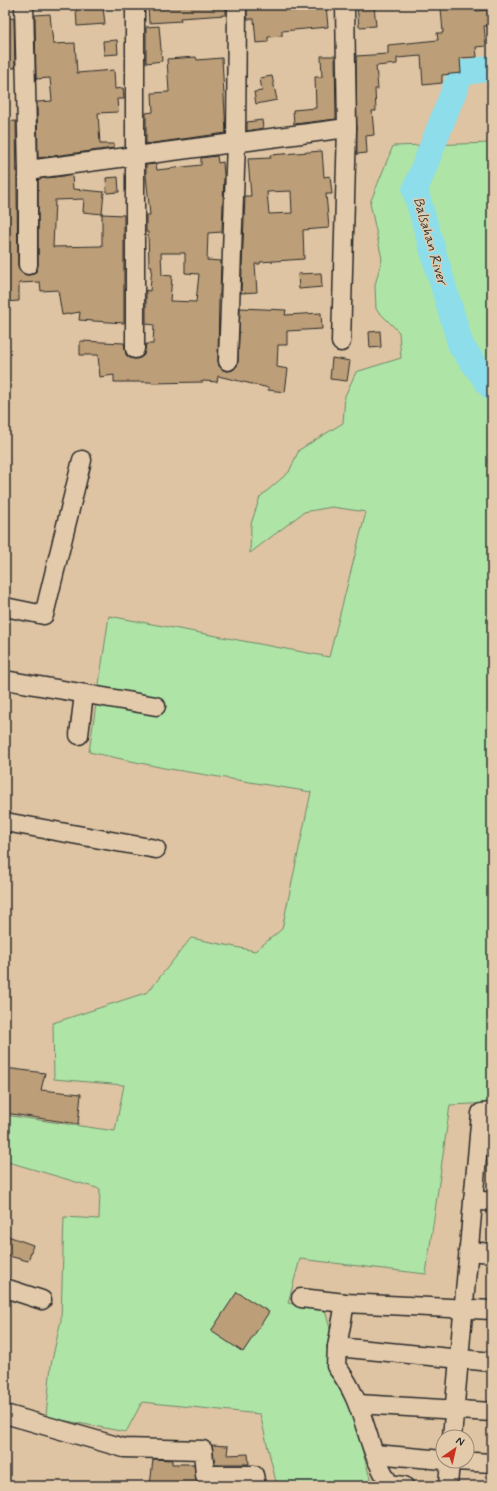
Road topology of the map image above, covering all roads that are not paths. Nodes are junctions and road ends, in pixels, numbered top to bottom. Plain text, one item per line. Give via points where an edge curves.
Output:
1 (24, 5) edge
2 (135, 5) edge
3 (237, 5) edge
4 (345, 5) edge
5 (347, 128) junction
6 (236, 142) junction
7 (135, 156) junction
8 (28, 170) junction
9 (28, 266) dead end
10 (341, 342) dead end
11 (135, 349) dead end
12 (228, 361) dead end
13 (82, 460) dead end
14 (5, 607) edge
15 (5, 680) edge
16 (84, 694) junction
17 (156, 706) dead end
18 (79, 735) dead end
19 (5, 822) edge
20 (156, 849) dead end
21 (492, 1112) edge
22 (485, 1149) edge
23 (473, 1200) junction
24 (492, 1202) edge
25 (468, 1251) junction
26 (492, 1253) edge
27 (5, 1288) edge
28 (301, 1298) dead end
29 (42, 1300) dead end
30 (345, 1303) junction
31 (463, 1308) junction
32 (492, 1310) edge
33 (337, 1347) junction
34 (459, 1360) junction
35 (492, 1362) edge
36 (358, 1404) junction
37 (455, 1409) junction
38 (492, 1412) edge
39 (5, 1414) edge
40 (453, 1429) edge
41 (374, 1454) junction
42 (435, 1459) edge
43 (475, 1462) edge
44 (492, 1463) edge
45 (449, 1469) edge
46 (256, 1486) edge
47 (404, 1486) edge
48 (448, 1486) edge

1 - 8 street
2 - 7 street
3 - 6 street
4 - 5 street
5 - 6 street
5 - 10 street
6 - 7 street
6 - 12 street
7 - 8 street
7 - 11 street
8 - 9 street
13 - 14 street via 44,614
15 - 16 street
16 - 17 street
16 - 18 street
19 - 20 street
21 - 22 street via 481,1113
22 - 23 street
23 - 24 street
23 - 25 street
25 - 26 street
25 - 31 street
27 - 29 street
28 - 30 street
30 - 31 street
30 - 33 street
31 - 32 street
31 - 34 street
33 - 34 street
33 - 36 street via 336,1366 347,1380
34 - 35 street
34 - 37 street
36 - 37 street
36 - 41 street
37 - 38 street
37 - 40 street
39 - 46 street via 124,1448 204,1450 205,1474 254,1475
41 - 42 street
41 - 47 street via 388,1484
43 - 44 street
45 - 48 street

